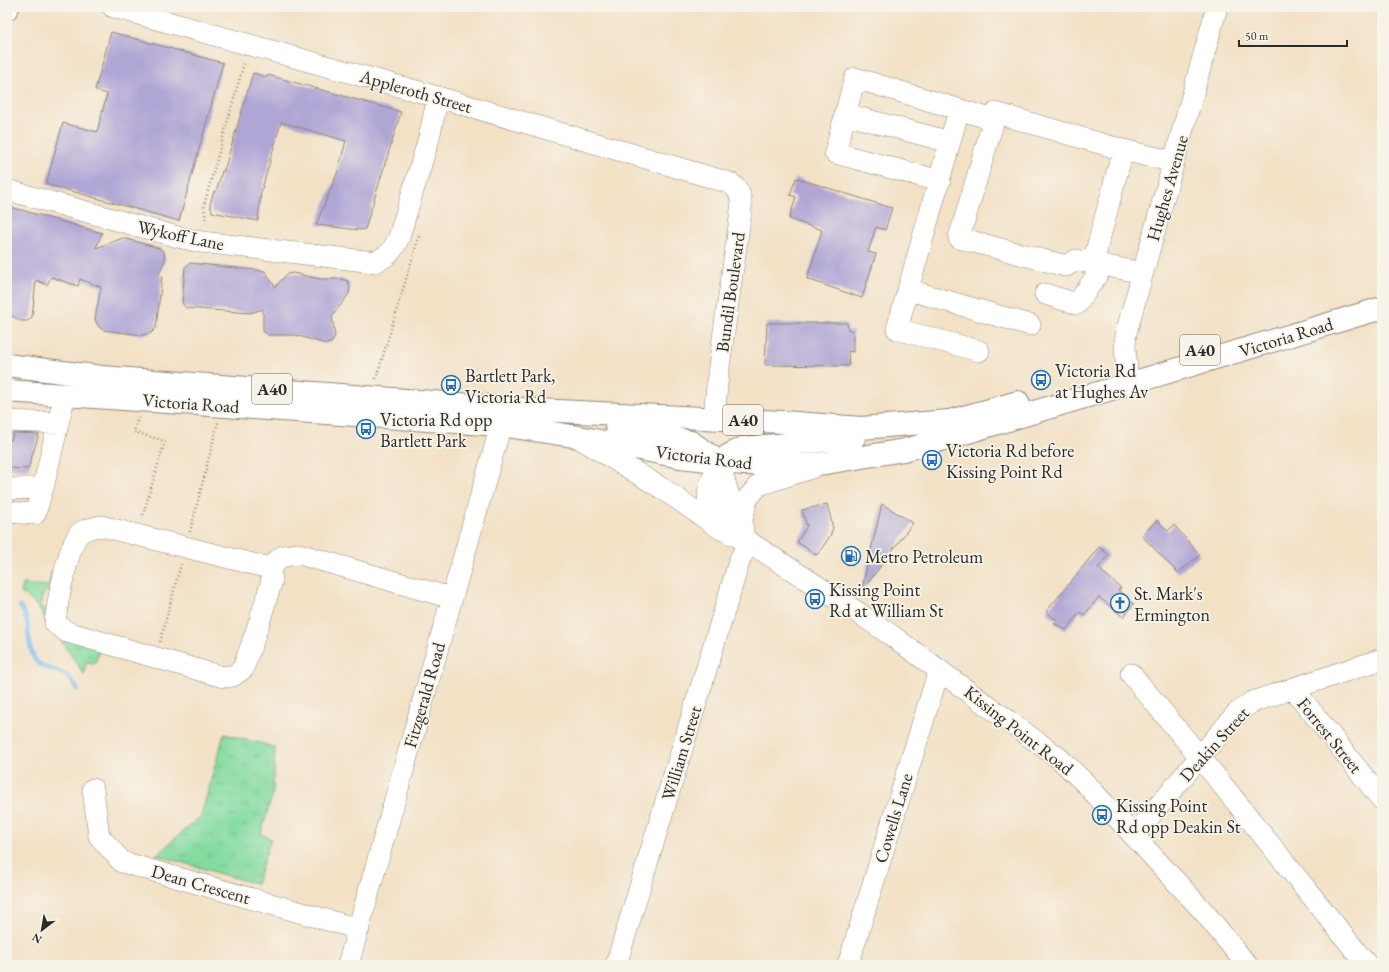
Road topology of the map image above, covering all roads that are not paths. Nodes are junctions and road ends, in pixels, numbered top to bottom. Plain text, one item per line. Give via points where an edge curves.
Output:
1 (113, 7) edge
2 (1217, 7) edge
3 (438, 97) junction
4 (959, 110) junction
5 (845, 114) junction
6 (994, 120) junction
7 (950, 142) junction
8 (1122, 150) junction
9 (1174, 162) junction
10 (717, 180) joint
11 (940, 181) junction
12 (7, 190) edge
13 (1098, 264) junction
14 (1143, 273) junction
15 (909, 290) junction
16 (1045, 294) dead end
17 (1382, 298) edge
18 (1382, 308) edge
19 (1030, 325) dead end
20 (980, 351) dead end
21 (7, 365) edge
22 (1127, 371) junction
23 (7, 391) edge
24 (66, 394) junction
25 (537, 410) junction
26 (714, 419) junction
27 (7, 421) edge
28 (948, 421) junction
29 (58, 423) junction
30 (501, 425) junction
31 (578, 437) junction
32 (720, 463) junction
33 (826, 463) junction
34 (7, 487) edge
35 (43, 488) junction
36 (7, 512) edge
37 (731, 526) junction
38 (749, 542) junction
39 (269, 568) junction
40 (451, 598) junction
41 (1382, 659) edge
42 (940, 671) junction
43 (1131, 674) dead end
44 (1293, 688) junction
45 (1200, 757) junction
46 (93, 789) dead end
47 (1382, 800) edge
48 (1134, 835) junction
49 (359, 929) junction
50 (348, 965) edge
51 (616, 965) edge
52 (848, 965) edge
53 (1247, 965) edge
54 (1367, 965) edge

1 - 3 street, Appleroth Street
2 - 9 street, Hughes Avenue
3 - 10 street, Appleroth Street
3 - 12 street, Wykoff Lane via 426,146 394,249 386,258 374,262 178,238
4 - 5 street via 855,78
4 - 6 street
4 - 7 street
5 - 7 street
5 - 11 street via 835,153
6 - 8 street via 996,113
6 - 13 street via 959,238 1066,266 1076,260
7 - 11 street
8 - 9 street
8 - 13 street
9 - 14 street, Hughes Avenue
10 - 26 street, Bundil Boulevard via 736,187 742,200
11 - 15 street
13 - 14 street
13 - 16 street via 1077,304
14 - 22 street, Hughes Avenue via 1126,333
15 - 19 street
15 - 20 street via 897,329
17 - 22 highway, Victoria Road / A40
18 - 33 highway, Victoria Road / A40 via 941,440 904,450
21 - 25 highway, Victoria Road / A40 via 102,377
22 - 28 highway, Victoria Road / A40
23 - 24 highway, Victoria Road / A40
24 - 29 street
24 - 30 highway, Victoria Road / A40
25 - 26 highway, Victoria Road / A40
25 - 32 highway via 691,442
26 - 28 highway, Victoria Road / A40 via 861,428
27 - 29 street
28 - 32 highway via 897,434 743,448
29 - 35 street
30 - 31 highway, Victoria Road / A40
30 - 40 street, Fitzgerald Road
31 - 32 highway, Victoria Road / A40
31 - 37 street, Kissing Point Road via 663,489
32 - 33 highway, Victoria Road / A40
32 - 37 street via 724,485 732,506
33 - 37 street via 759,485 747,499
34 - 35 street
35 - 36 street via 35,514
37 - 38 street, Kissing Point Road
38 - 42 street, Kissing Point Road via 848,606
38 - 51 street, William Street via 740,559
39 - 39 street via 100,526 81,532 74,541 55,623 67,632 223,677 233,676 243,669 259,623 272,580
39 - 40 street via 283,556 299,554
40 - 49 street, Fitzgerald Road
41 - 44 street, Deakin Street
42 - 48 street, Kissing Point Road via 1059,758
42 - 52 street, Cowells Lane
43 - 45 street
44 - 45 street, Deakin Street via 1252,702 1237,713
44 - 47 street, Forrest Street
45 - 48 street, Deakin Street
45 - 54 street
46 - 49 street, Dean Crescent via 99,836 122,862
48 - 53 street, Kissing Point Road via 1204,912
49 - 50 street, Fitzgerald Road

